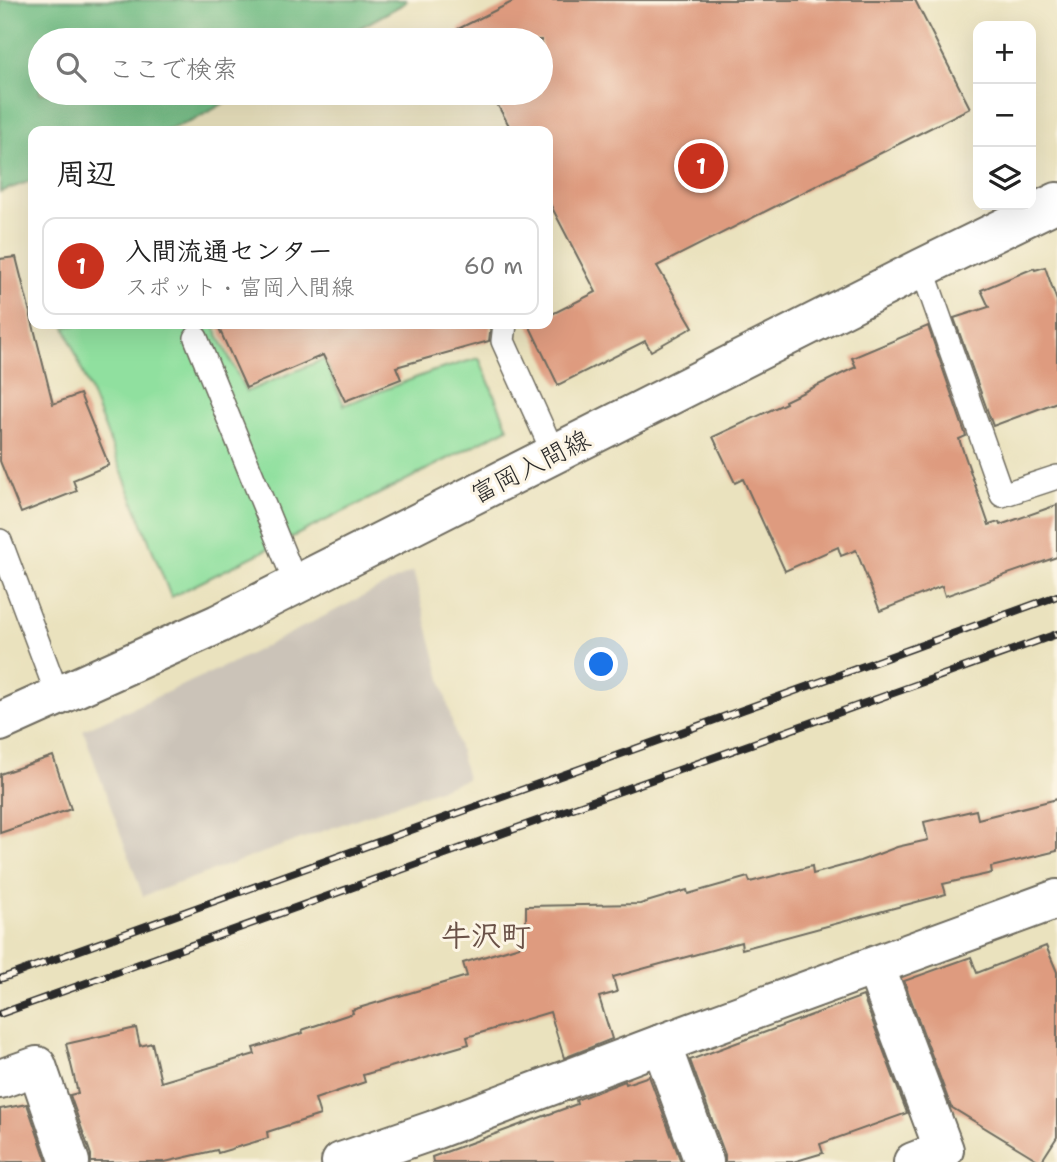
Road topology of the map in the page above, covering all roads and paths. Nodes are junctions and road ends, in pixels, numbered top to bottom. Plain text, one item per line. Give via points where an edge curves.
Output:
1 (1056, 205) edge
2 (922, 268) junction
3 (504, 329) edge
4 (196, 338) dead end
5 (554, 454) junction
6 (1057, 477) edge
7 (0, 541) edge
8 (296, 584) junction
9 (58, 696) junction
10 (0, 722) edge
11 (1057, 899) edge
12 (875, 966) junction
13 (661, 1044) junction
14 (0, 1079) edge
15 (439, 1146) edge
16 (70, 1162) edge
17 (341, 1162) edge
18 (704, 1162) edge
19 (913, 1162) edge

1 - 2 street, 富岡入間線
2 - 5 street, 富岡入間線
2 - 6 lane via 1002,495
3 - 5 lane via 503,341
4 - 8 lane
5 - 8 street, 富岡入間線
7 - 9 lane
8 - 9 street, 富岡入間線
9 - 10 street, 富岡入間線
11 - 12 street
12 - 13 street
12 - 19 street via 944,1150
13 - 15 street
13 - 18 street
14 - 16 street via 37,1066
15 - 17 street

